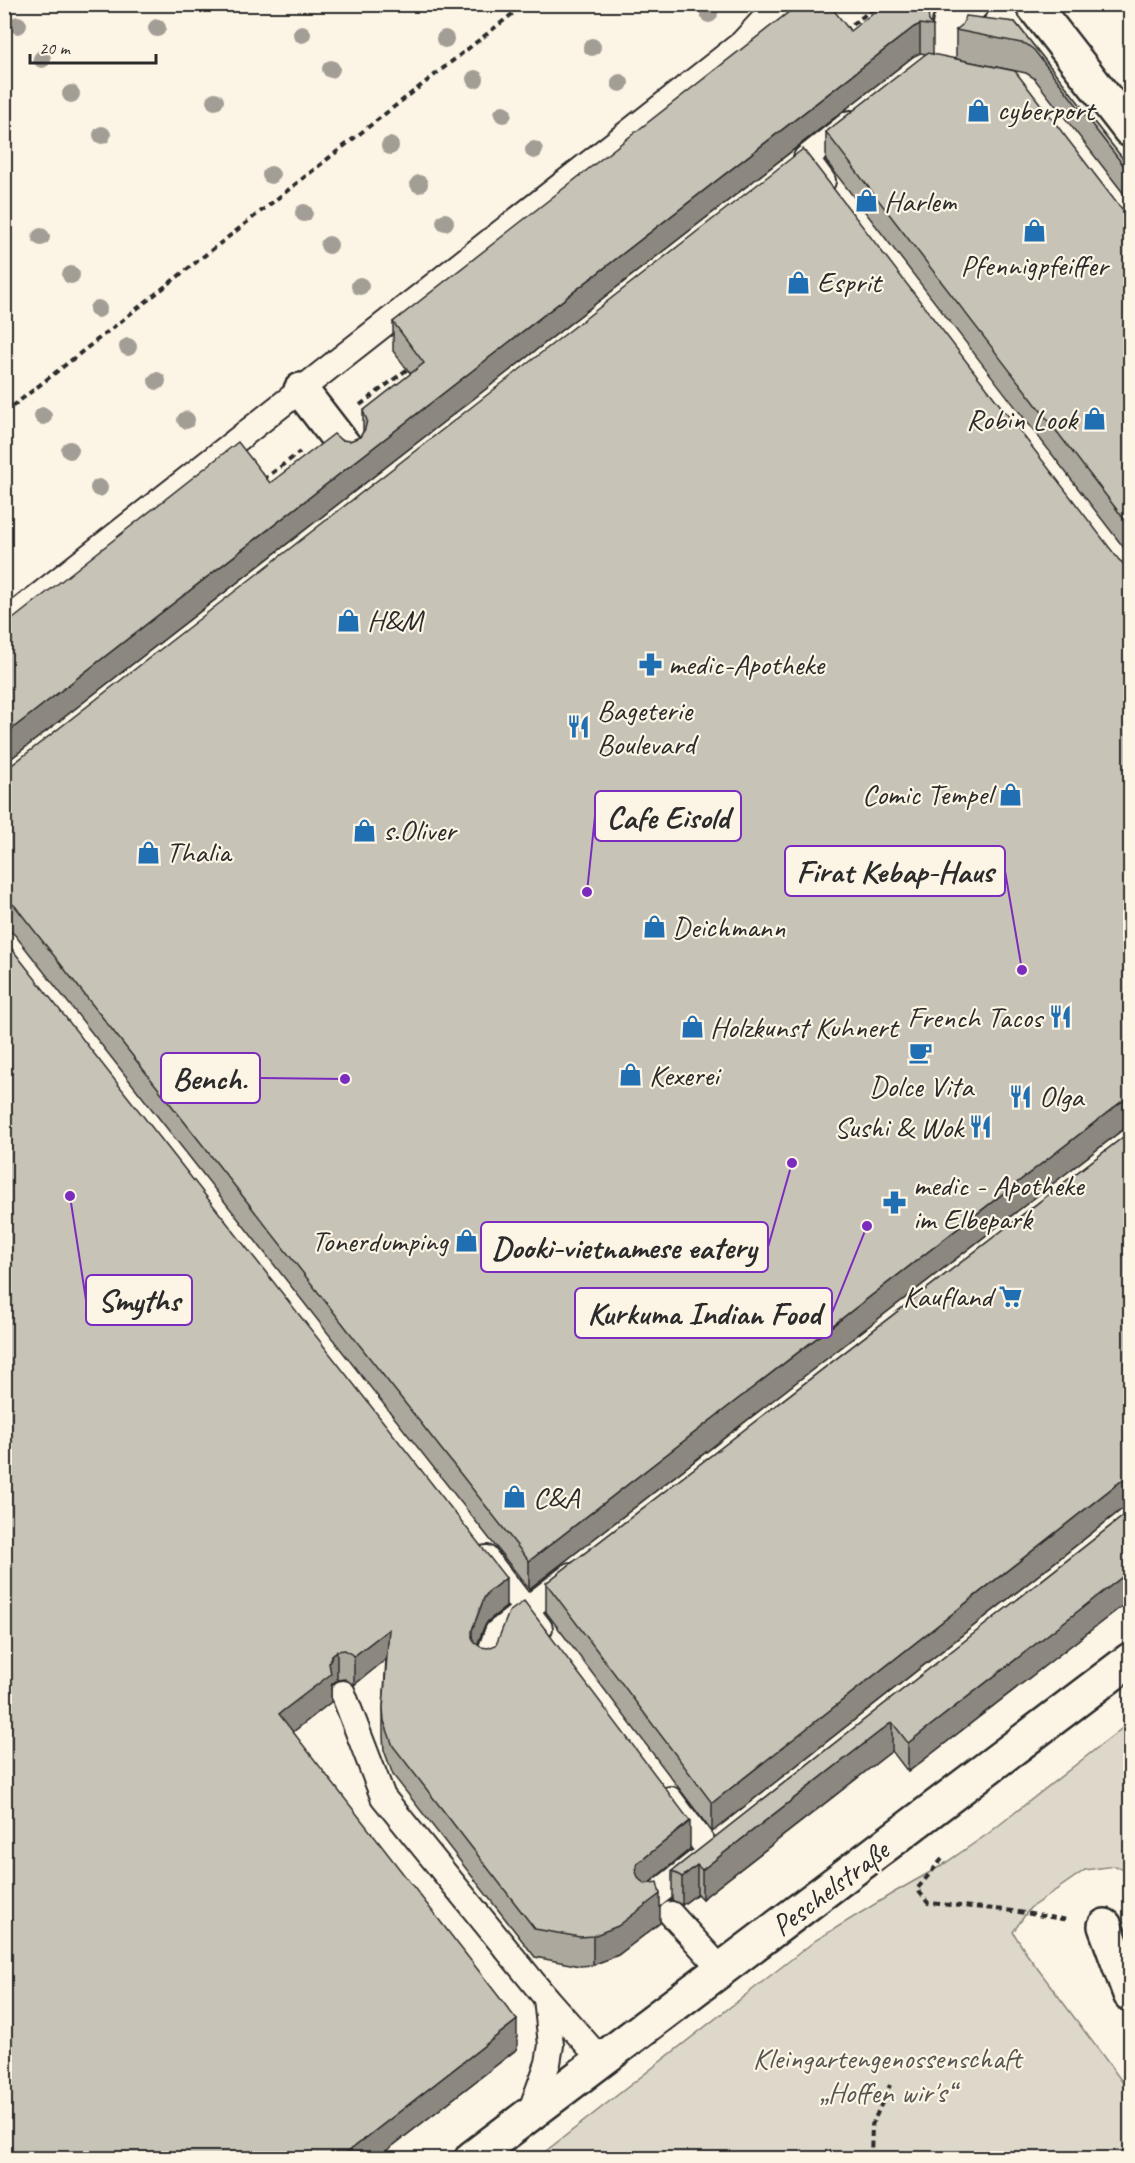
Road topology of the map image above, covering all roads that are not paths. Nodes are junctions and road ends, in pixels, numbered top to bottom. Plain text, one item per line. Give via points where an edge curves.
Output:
1 (778, 4) edge
2 (972, 4) edge
3 (1032, 4) edge
4 (947, 43) dead end
5 (869, 109) edge
6 (1131, 130) edge
7 (806, 158) junction
8 (787, 172) edge
9 (835, 195) edge
10 (301, 390) junction
11 (339, 440) edge
12 (4, 623) edge
13 (474, 1544) edge
14 (592, 1558) edge
15 (526, 1610) junction
16 (554, 1647) edge
17 (1131, 1660) edge
18 (486, 1664) edge
19 (343, 1693) dead end
20 (654, 1777) edge
21 (650, 1899) edge
22 (671, 1914) dead end
23 (1105, 1926) road end
24 (722, 1970) junction
25 (1131, 1994) edge
26 (546, 1998) junction
27 (602, 2061) junction
28 (529, 2115) junction
29 (472, 2158) edge

1 - 10 lane via 742,43
2 - 4 street via 950,23
3 - 6 street
5 - 7 lane
7 - 8 lane
7 - 9 lane
10 - 11 street
10 - 12 lane
13 - 15 lane
14 - 15 lane
15 - 16 lane
15 - 18 lane via 497,1632
17 - 24 street, Peschelstraße
19 - 26 lane via 383,1797
20 - 21 lane via 720,1844
22 - 24 lane
23 - 25 street
24 - 27 street, Peschelstraße
26 - 27 lane
26 - 28 lane via 551,2045
27 - 28 street, Peschelstraße
28 - 29 street, Peschelstraße

